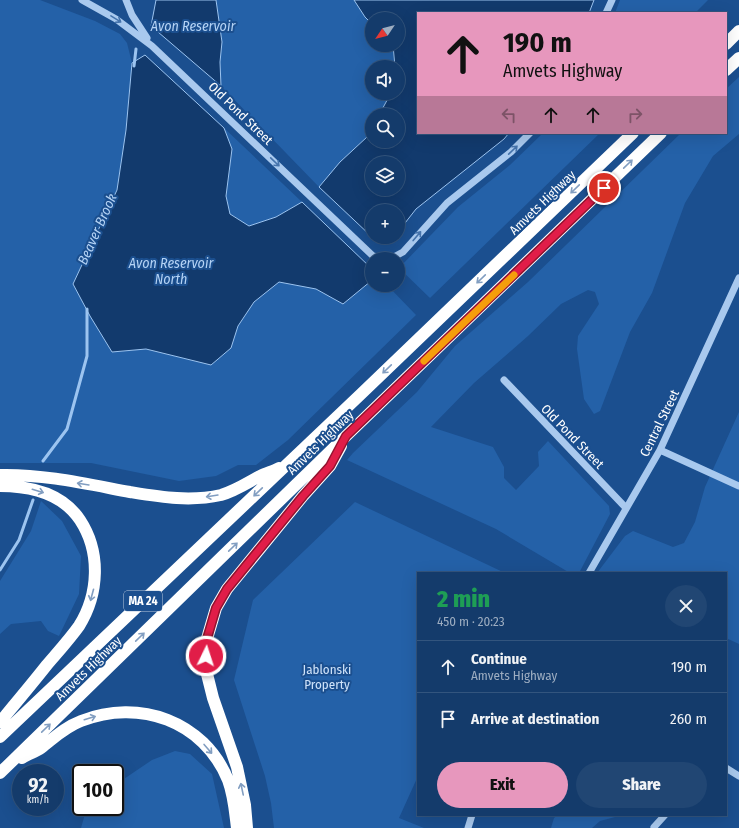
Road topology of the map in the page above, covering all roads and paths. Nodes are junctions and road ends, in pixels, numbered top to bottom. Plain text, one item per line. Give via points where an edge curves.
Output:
1 (82, 0) edge
2 (126, 0) edge
3 (612, 0) edge
4 (606, 12) edge
5 (739, 31) edge
6 (727, 43) edge
7 (152, 46) junction
8 (739, 58) edge
9 (727, 69) edge
10 (529, 134) edge
11 (632, 134) edge
12 (660, 134) edge
13 (739, 278) edge
14 (504, 380) dead end
15 (346, 436) junction
16 (660, 450) junction
17 (286, 465) junction
18 (0, 475) edge
19 (0, 486) edge
20 (739, 486) edge
21 (626, 508) junction
22 (590, 572) edge
23 (0, 722) edge
24 (0, 737) edge
25 (4, 769) edge
26 (727, 769) edge
27 (739, 776) edge
28 (472, 816) edge
29 (664, 816) edge
30 (654, 827) edge
31 (237, 828) edge
32 (248, 828) edge
33 (468, 828) edge

1 -> 7 street, Old Pond Street via 116,19
2 - 7 street via 132,16
3 - 4 street
5 - 6 highway
7 -> 10 street, Old Pond Street via 373,256 384,259 403,252 447,203 511,152
8 - 9 highway
11 -> 17 highway, Amvets Highway / MA 24
15 -> 12 highway, Amvets Highway / MA 24
13 - 16 street, Central Street
14 - 21 street, Old Pond Street
25 -> 15 highway, Amvets Highway / MA 24
32 -> 15 highway via 237,767 206,670 206,642 216,608 227,589 330,466
16 - 20 street
16 - 21 street, Central Street
17 -> 18 highway via 230,492 190,499 162,497 45,477
17 -> 24 highway, Amvets Highway / MA 24
19 -> 23 highway via 18,486 41,491 63,502 84,527 95,560 93,590 79,626
21 - 22 street, Central Street
25 -> 31 highway via 80,721 115,712 156,715 176,722 197,737 216,757 228,780
26 - 27 street
28 - 33 street
29 - 30 street

